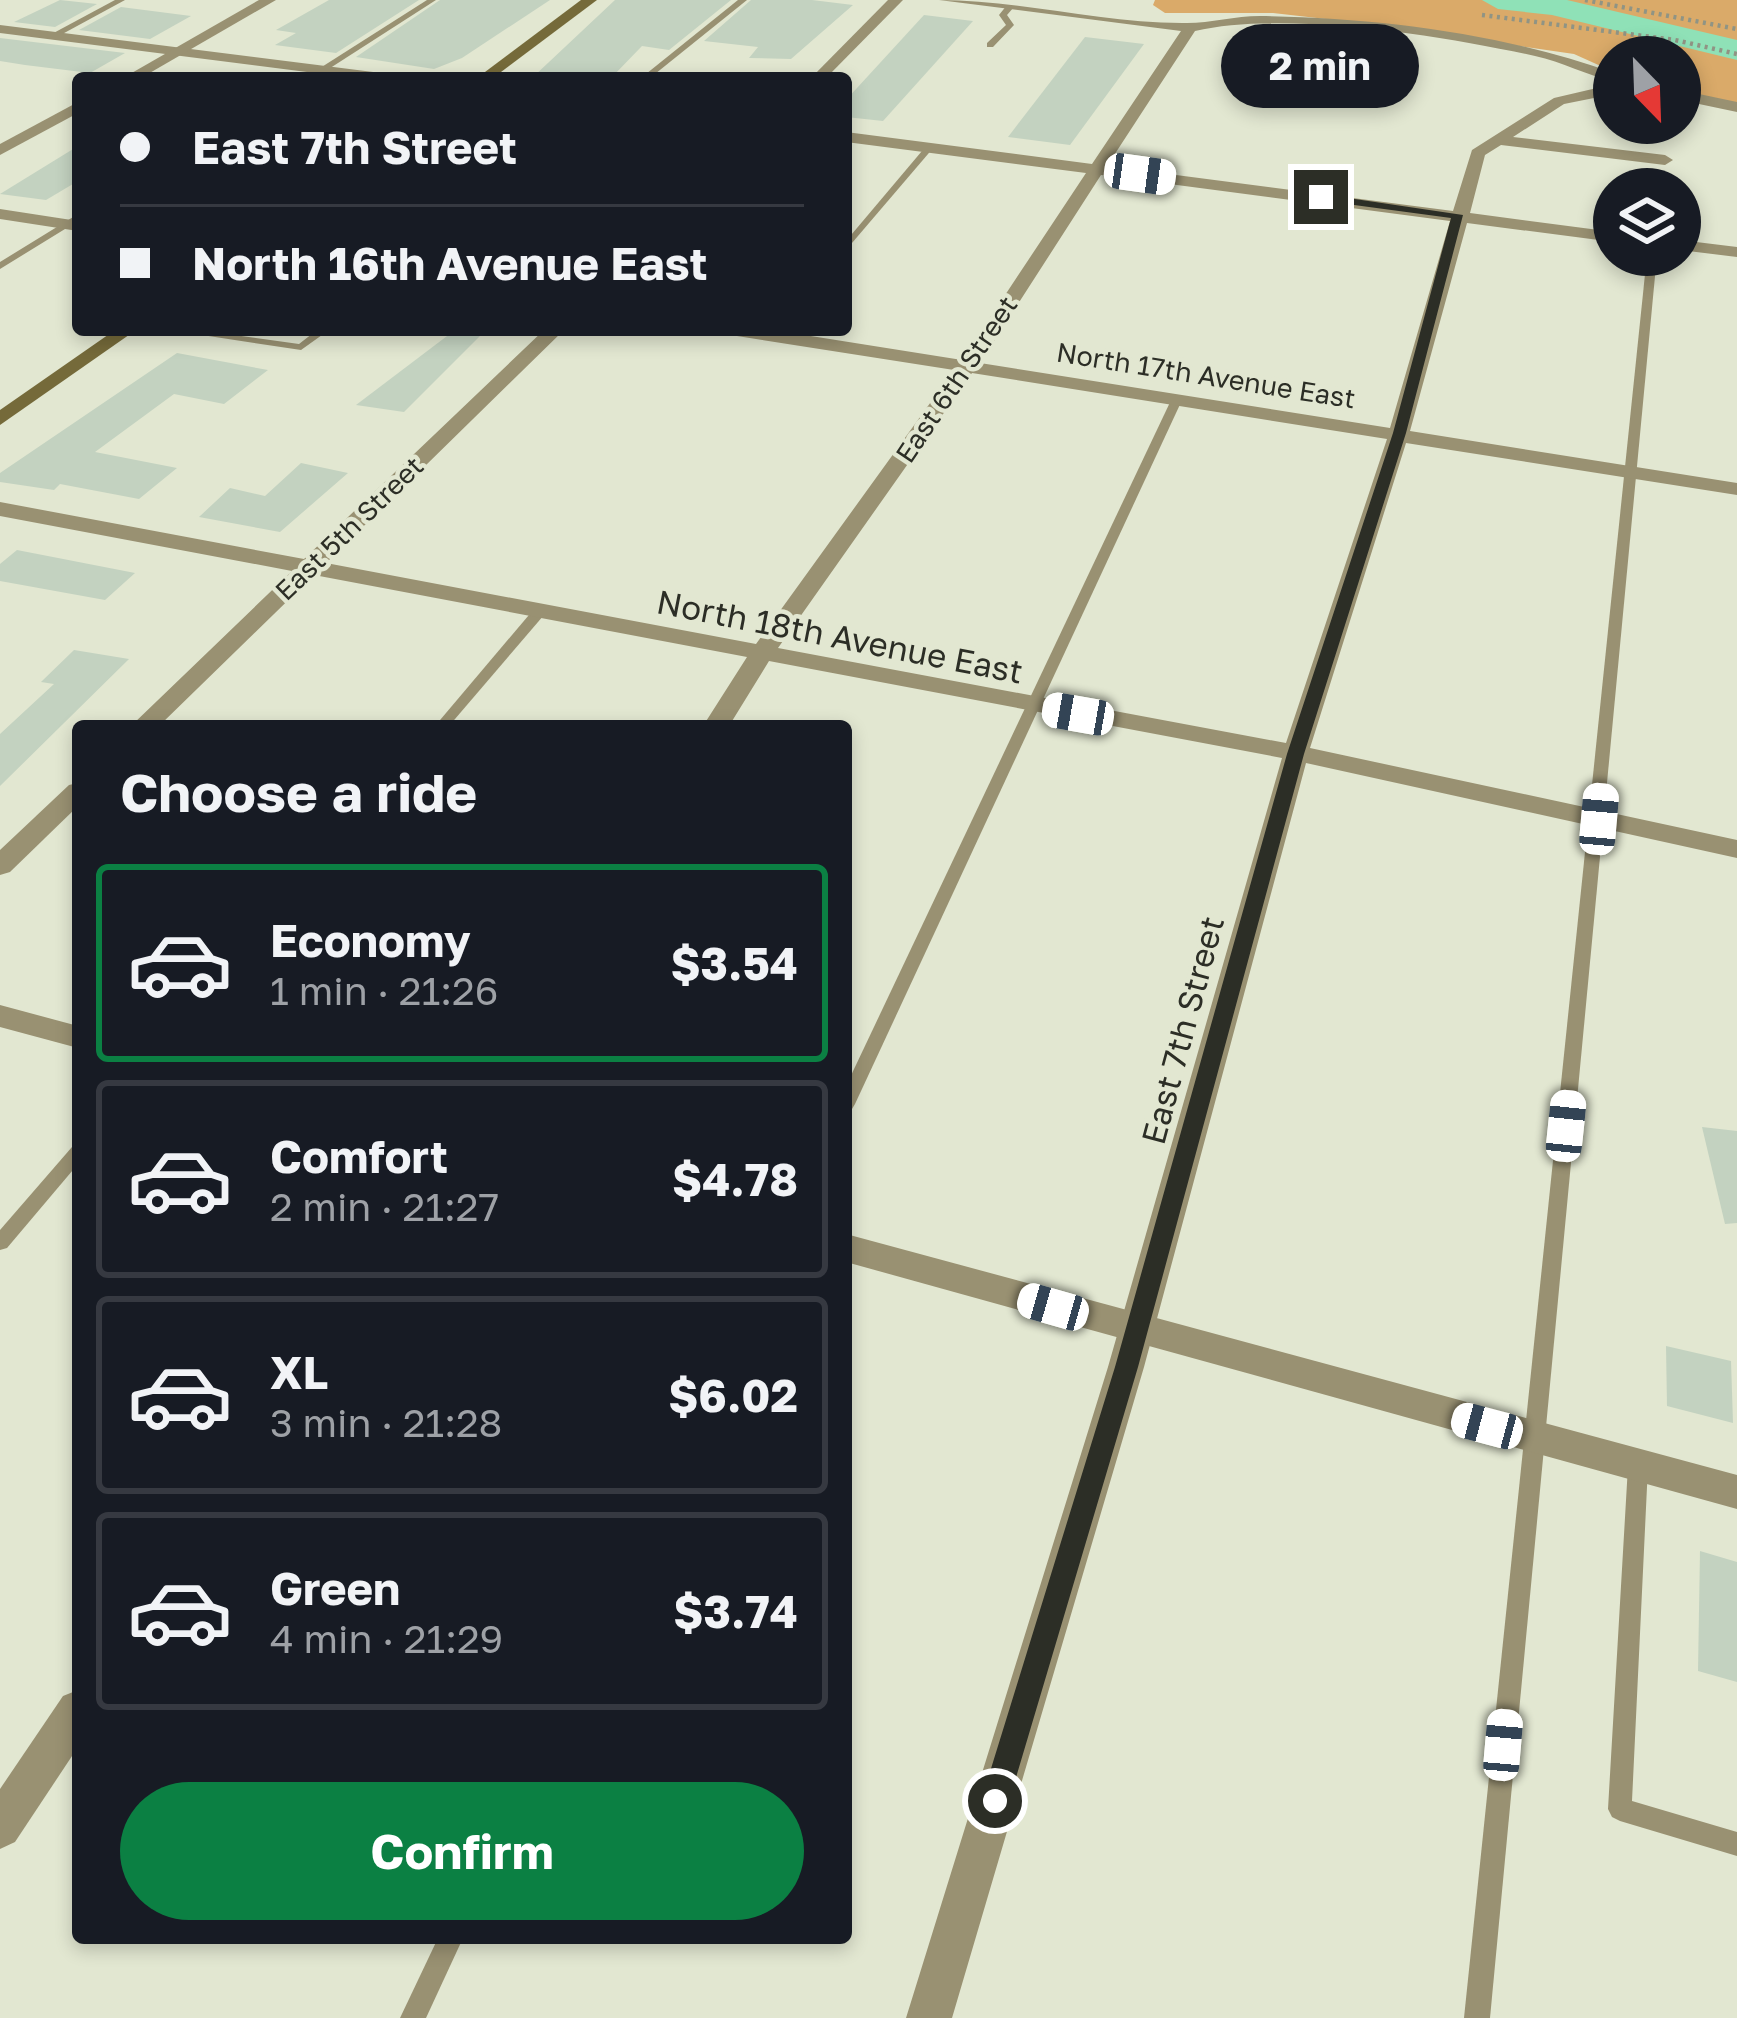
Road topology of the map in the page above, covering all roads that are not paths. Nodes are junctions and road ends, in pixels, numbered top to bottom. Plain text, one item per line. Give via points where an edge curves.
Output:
1 (121, 0) edge
2 (269, 0) edge
3 (432, 0) edge
4 (590, 0) edge
5 (743, 0) edge
6 (896, 0) edge
7 (946, 0) edge
8 (1010, 7) junction
9 (1190, 28) junction
10 (0, 29) edge
11 (52, 35) junction
12 (990, 45) dead end
13 (177, 52) junction
14 (1577, 65) junction
15 (321, 70) junction
16 (1593, 71) edge
17 (141, 72) edge
18 (338, 72) edge
19 (492, 72) edge
20 (653, 72) edge
21 (824, 72) edge
22 (1593, 94) edge
23 (1701, 99) edge
24 (1559, 101) junction
25 (1737, 107) edge
26 (72, 110) edge
27 (852, 138) edge
28 (1497, 140) junction
29 (930, 147) junction
30 (0, 150) edge
31 (1665, 160) dead end
32 (1094, 168) junction
33 (0, 214) edge
34 (1457, 215) junction
35 (72, 223) edge
36 (72, 224) edge
37 (1593, 234) edge
38 (852, 240) edge
39 (1701, 248) edge
40 (1737, 252) edge
41 (0, 266) edge
42 (1650, 276) edge
43 (118, 336) edge
44 (228, 336) edge
45 (316, 336) edge
46 (549, 336) edge
47 (793, 336) edge
48 (969, 364) junction
49 (1177, 398) junction
50 (0, 419) edge
51 (1400, 433) junction
52 (1632, 472) junction
53 (1737, 489) edge
54 (0, 509) edge
55 (308, 567) junction
56 (539, 612) junction
57 (760, 656) junction
58 (1034, 706) junction
59 (150, 720) edge
60 (447, 720) edge
61 (720, 720) edge
62 (1295, 754) junction
63 (72, 796) edge
64 (1599, 819) junction
65 (1737, 849) edge
66 (0, 866) edge
67 (0, 1016) edge
68 (72, 1035) edge
69 (852, 1091) edge
70 (72, 1159) edge
71 (0, 1244) edge
72 (852, 1250) edge
73 (1136, 1330) junction
74 (1531, 1438) junction
75 (1638, 1466) junction
76 (1737, 1492) edge
77 (72, 1719) edge
78 (0, 1827) edge
79 (1737, 1844) edge
80 (448, 1944) edge
81 (413, 2018) edge
82 (929, 2018) edge
83 (1477, 2018) edge

1 - 11 lane
2 - 13 street
3 - 15 lane
4 - 19 main road
5 - 20 lane
6 - 21 street
7 - 8 street
8 - 9 street
8 - 12 lane via 1003,15 1010,25
9 - 14 street via 1253,18 1514,48
9 - 32 street, East 6th Street
10 - 11 street
11 - 13 street
13 - 15 street
13 - 17 street
14 - 16 street
14 - 24 street
15 - 18 street
22 - 24 street, East 7th Street
23 - 25 street
24 - 28 street, East 7th Street
26 - 30 street
27 - 29 street
28 - 31 street
28 - 34 street, East 7th Street via 1478,153
29 - 32 street
29 - 38 lane
32 - 34 street
32 - 48 street, East 6th Street
33 - 35 street
34 - 37 street
34 - 51 street, East 7th Street
36 - 41 lane
39 - 40 street
42 - 52 lane
43 - 50 main road
44 - 45 lane via 301,347
46 - 55 street, East 5th Street
47 - 48 street, North 17th Avenue East
48 - 49 street, North 17th Avenue East
48 - 57 street, East 6th Street
49 - 51 street, North 17th Avenue East
49 - 58 lane
51 - 52 street, North 17th Avenue East
51 - 62 street, East 7th Street
52 - 53 street, North 17th Avenue East
52 - 64 lane
54 - 55 street, North 18th Avenue East
55 - 56 street, North 18th Avenue East
55 - 59 street, East 5th Street
56 - 57 street, North 18th Avenue East
56 - 60 lane
57 - 58 street, North 18th Avenue East
57 - 61 street, East 6th Street
58 - 62 street, North 18th Avenue East
58 - 69 lane
62 - 64 street, North 18th Avenue East
62 - 73 street, East 7th Street
63 - 66 street
64 - 65 street, North 18th Avenue East
64 - 74 lane
67 - 68 street
70 - 71 lane
72 - 73 street
73 - 74 street
73 - 82 street, East 7th Street
74 - 75 street
74 - 83 lane
75 - 76 street
75 - 79 lane via 1620,1809
77 - 78 street
80 - 81 lane

